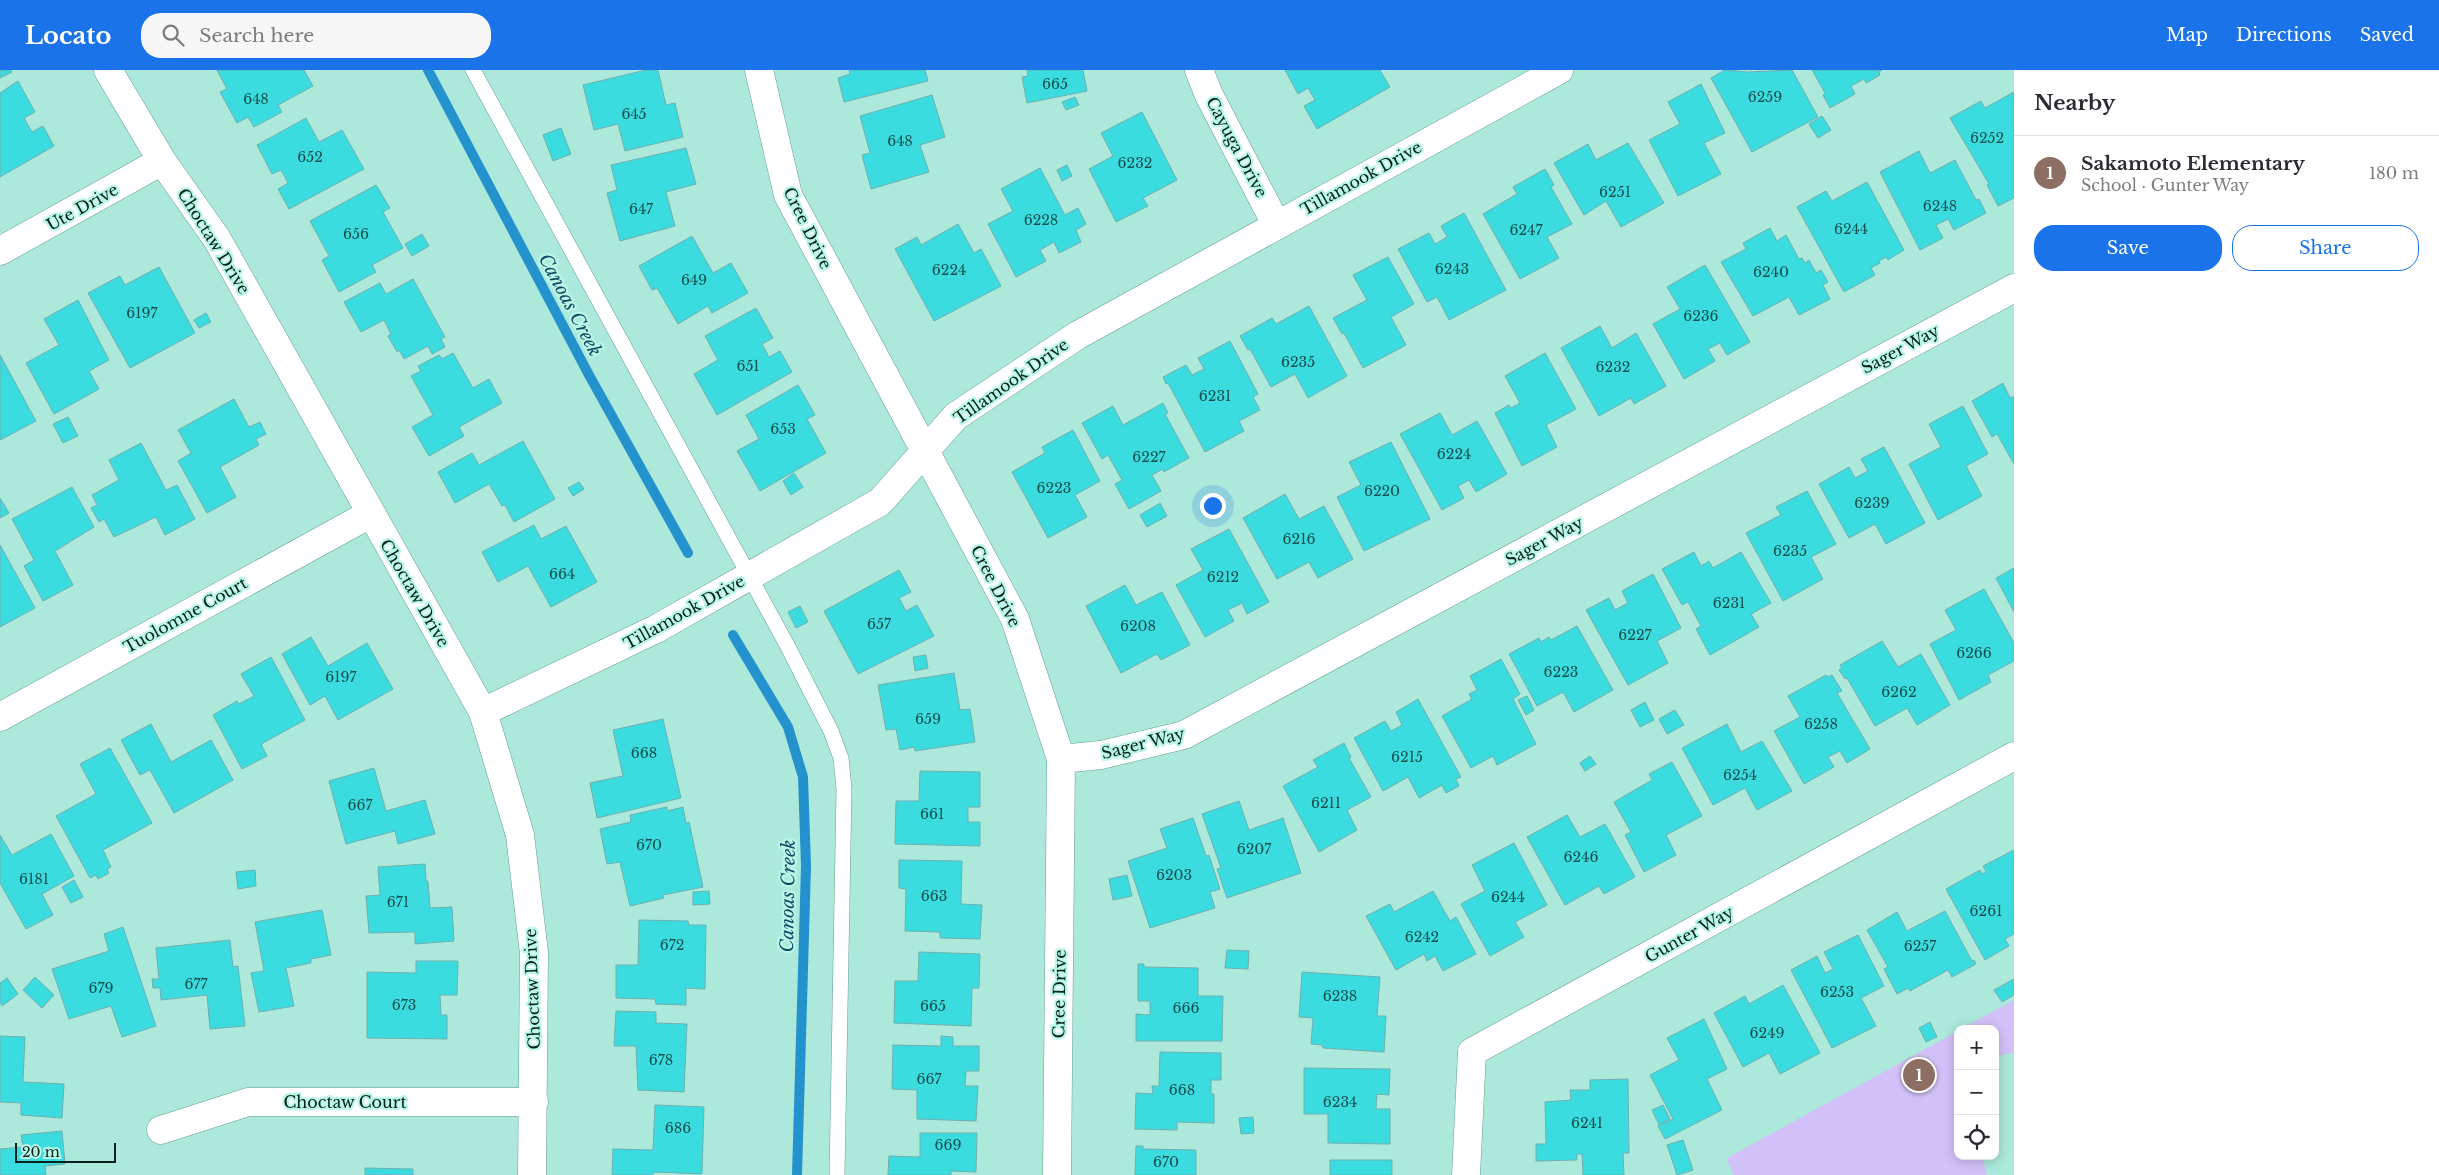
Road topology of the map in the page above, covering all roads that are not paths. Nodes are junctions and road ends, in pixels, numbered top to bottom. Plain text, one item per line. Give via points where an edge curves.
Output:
1 (108, 70) edge
2 (473, 70) edge
3 (759, 70) edge
4 (1199, 70) edge
5 (1559, 70) edge
6 (162, 161) junction
7 (1276, 224) junction
8 (0, 251) edge
9 (2014, 288) edge
10 (925, 450) junction
11 (370, 514) junction
12 (749, 576) junction
13 (482, 712) junction
14 (0, 717) edge
15 (2014, 756) edge
16 (1061, 759) junction
17 (534, 1102) junction
18 (161, 1130) dead end
19 (532, 1175) edge
20 (837, 1175) edge
21 (1057, 1175) edge
22 (1466, 1175) edge

1 - 6 street, Choctaw Drive
2 - 12 lane
3 - 10 street, Cree Drive via 788,195
4 - 7 street, Cayuga Drive via 1209,96
5 - 7 street, Tillamook Drive
6 - 8 street, Ute Drive
6 - 11 street, Choctaw Drive via 217,239
7 - 10 street, Tillamook Drive via 1078,335 956,416
9 - 16 street, Sager Way via 1184,735 1101,755
10 - 12 street, Tillamook Drive via 880,502
10 - 16 street, Cree Drive via 1015,619
11 - 13 street, Choctaw Drive
11 - 14 street, Tuolomne Court
12 - 13 street, Tillamook Drive via 656,629
12 - 20 lane via 831,731 841,758 844,789
13 - 17 street, Choctaw Drive via 520,835 534,953
15 - 22 street, Gunter Way via 1472,1052
16 - 21 street, Cree Drive
17 - 18 street, Choctaw Court via 248,1102
17 - 19 street, Choctaw Drive

